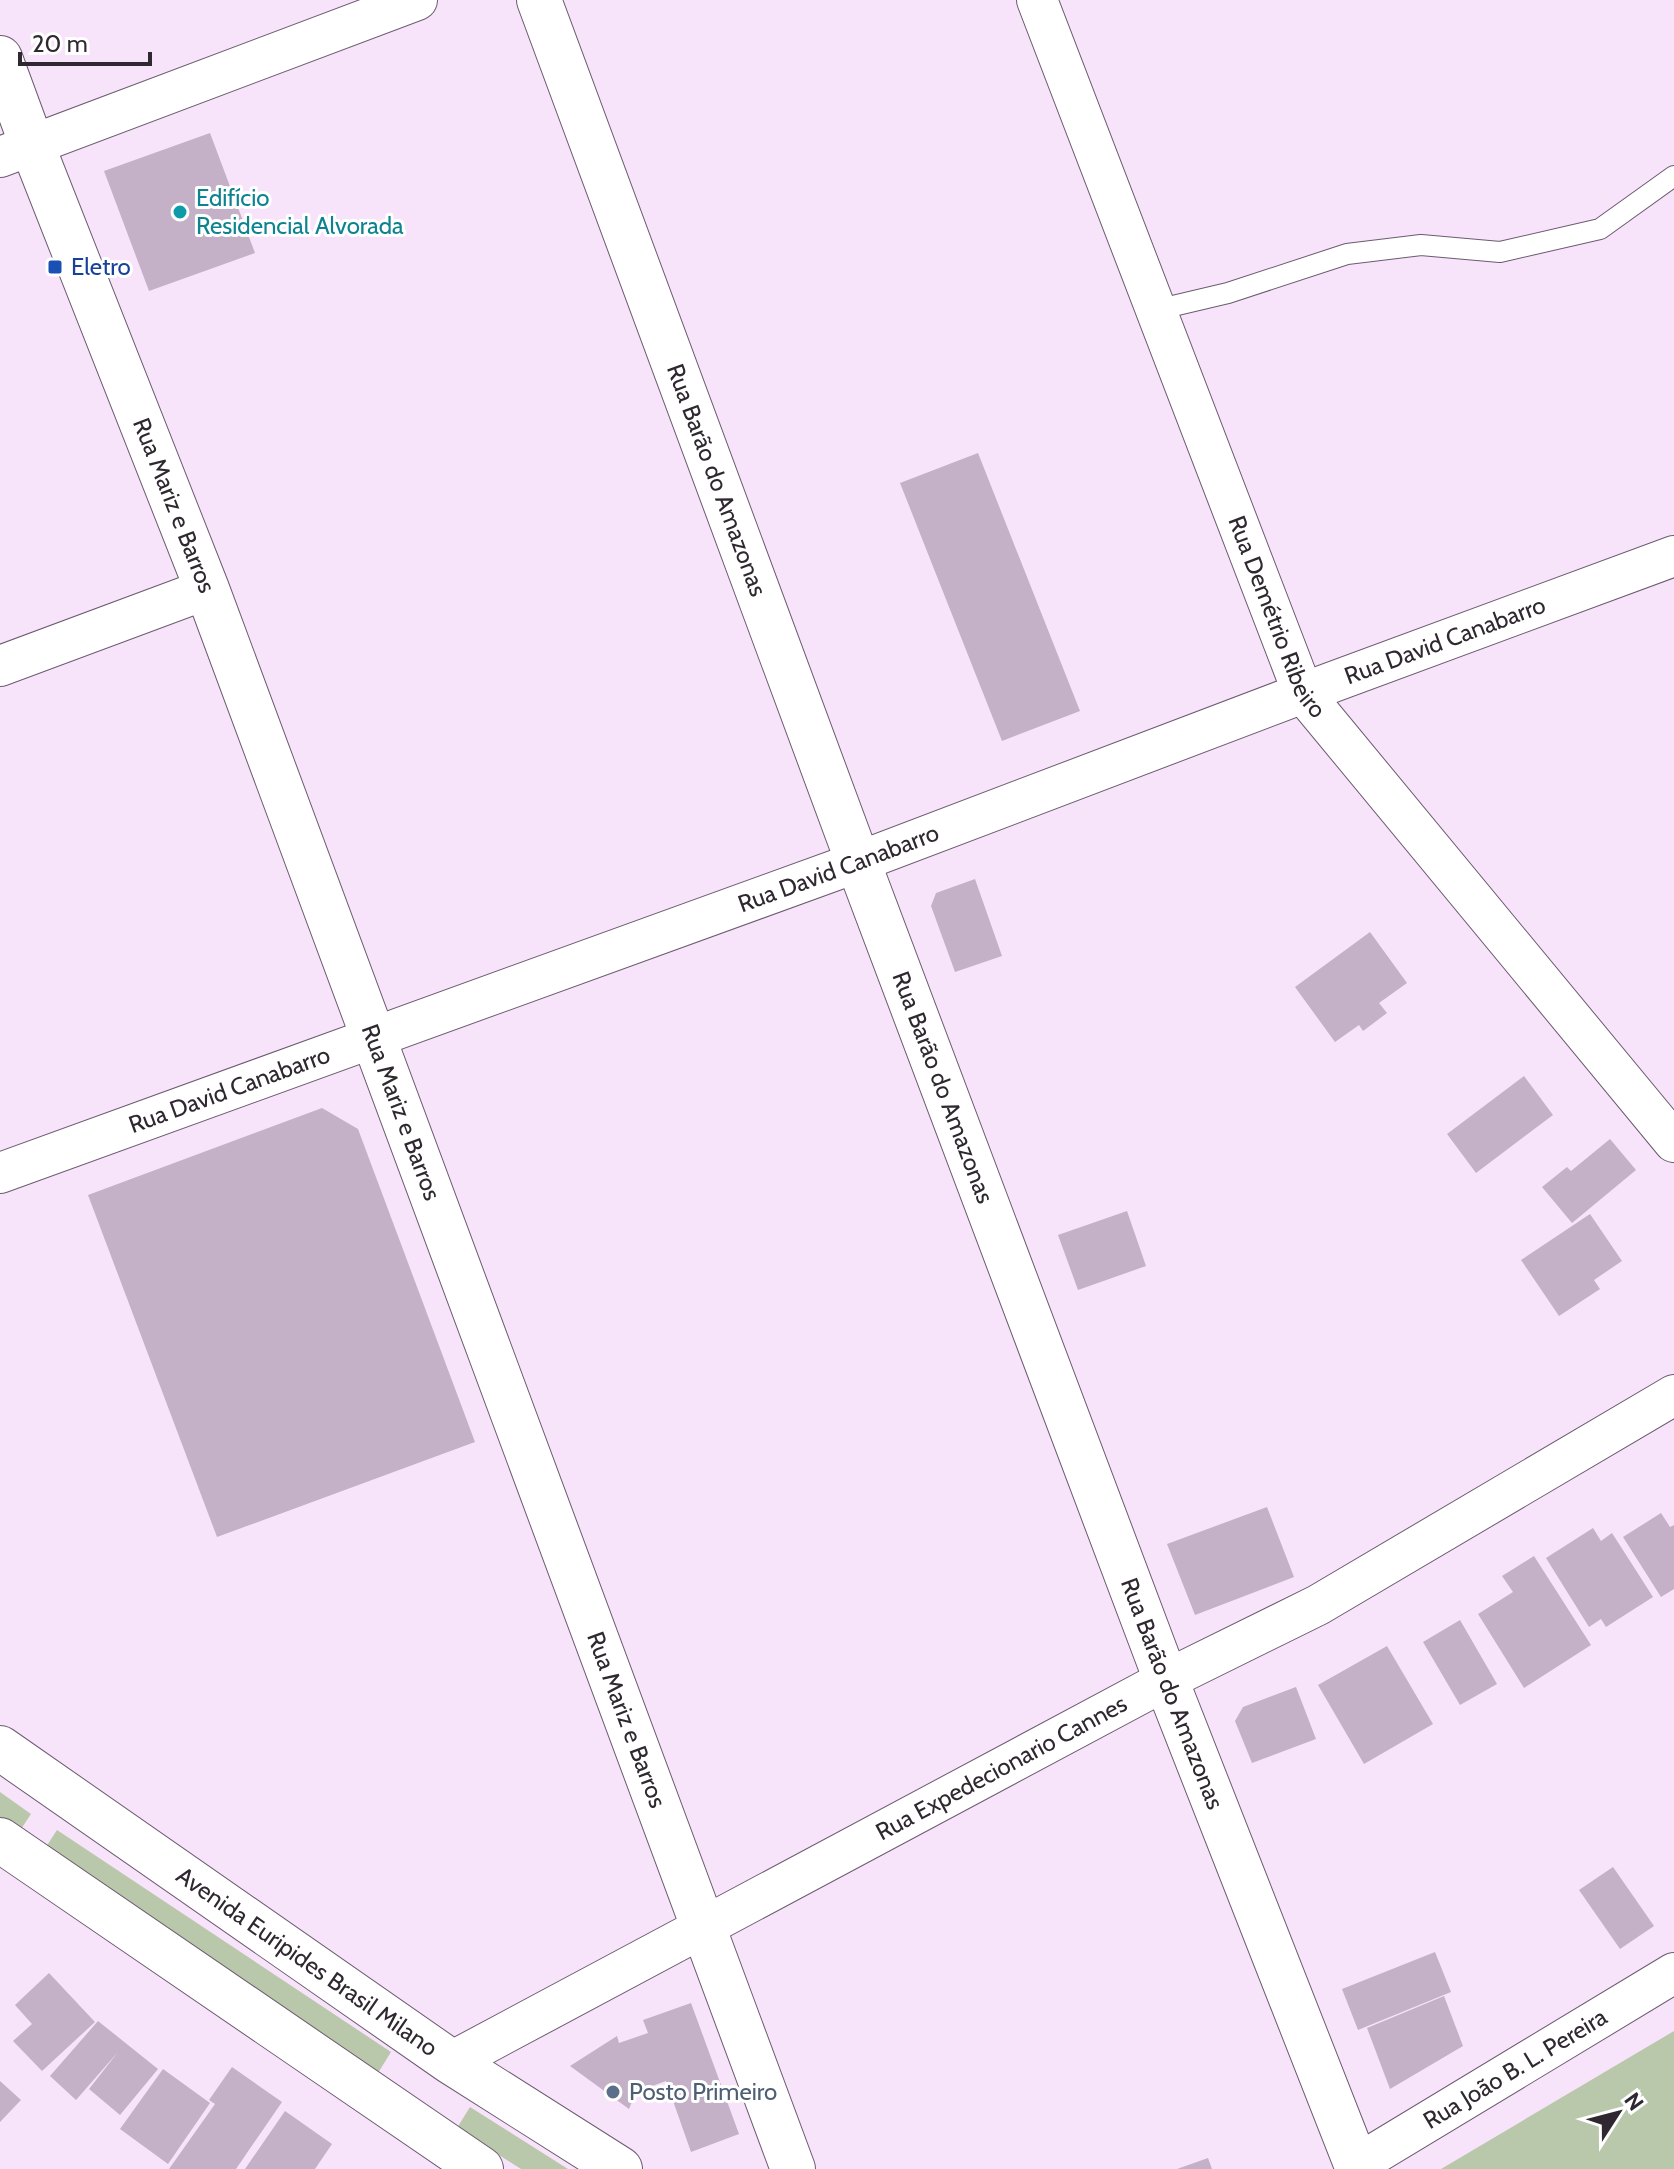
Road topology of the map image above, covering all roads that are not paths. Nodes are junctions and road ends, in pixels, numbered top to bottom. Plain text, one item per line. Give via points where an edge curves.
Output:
1 (417, 0) edge
2 (539, 0) edge
3 (1037, 0) edge
4 (0, 58) edge
5 (16, 151) edge
6 (1674, 176) edge
7 (1156, 310) junction
8 (1674, 556) edge
9 (207, 589) junction
10 (0, 666) edge
11 (1303, 693) junction
12 (858, 862) junction
13 (373, 1037) junction
14 (1674, 1142) edge
15 (0, 1173) edge
16 (1674, 1395) edge
17 (1166, 1680) junction
18 (0, 1748) edge
19 (0, 1840) edge
20 (703, 1927) junction
21 (1674, 1973) edge
22 (451, 2062) junction
23 (1357, 2167) edge
24 (481, 2169) edge
25 (620, 2169) edge
26 (793, 2169) edge

1 - 5 street
2 - 12 street, Rua Barão do Amazonas
3 - 7 street, Rua Demétrio Ribeiro
4 - 5 street, Rua Mariz e Barros
5 - 9 street, Rua Mariz e Barros
6 - 7 lane via 1600,229 1500,252 1421,245 1347,254
7 - 11 street, Rua Demétrio Ribeiro
8 - 11 street, Rua David Canabarro
9 - 10 street
9 - 13 street, Rua Mariz e Barros
11 - 12 street, Rua David Canabarro
11 - 14 street, Rua Demétrio Ribeiro
12 - 13 street, Rua David Canabarro
12 - 17 street, Rua Barão do Amazonas
13 - 15 street, Rua David Canabarro
13 - 20 street, Rua Mariz e Barros
16 - 17 street, Rua Expedecionario Cannes via 1318,1605
17 - 20 street, Rua Expedecionario Cannes
17 - 23 street, Rua Barão do Amazonas
18 - 22 street, Avenida Euripides Brasil Milano
19 - 24 street
20 - 22 street, Rua Expedecionario Cannes
20 - 26 street, Rua Mariz e Barros
21 - 23 street, Rua João B. L. Pereira
22 - 25 street, Avenida Euripides Brasil Milano

